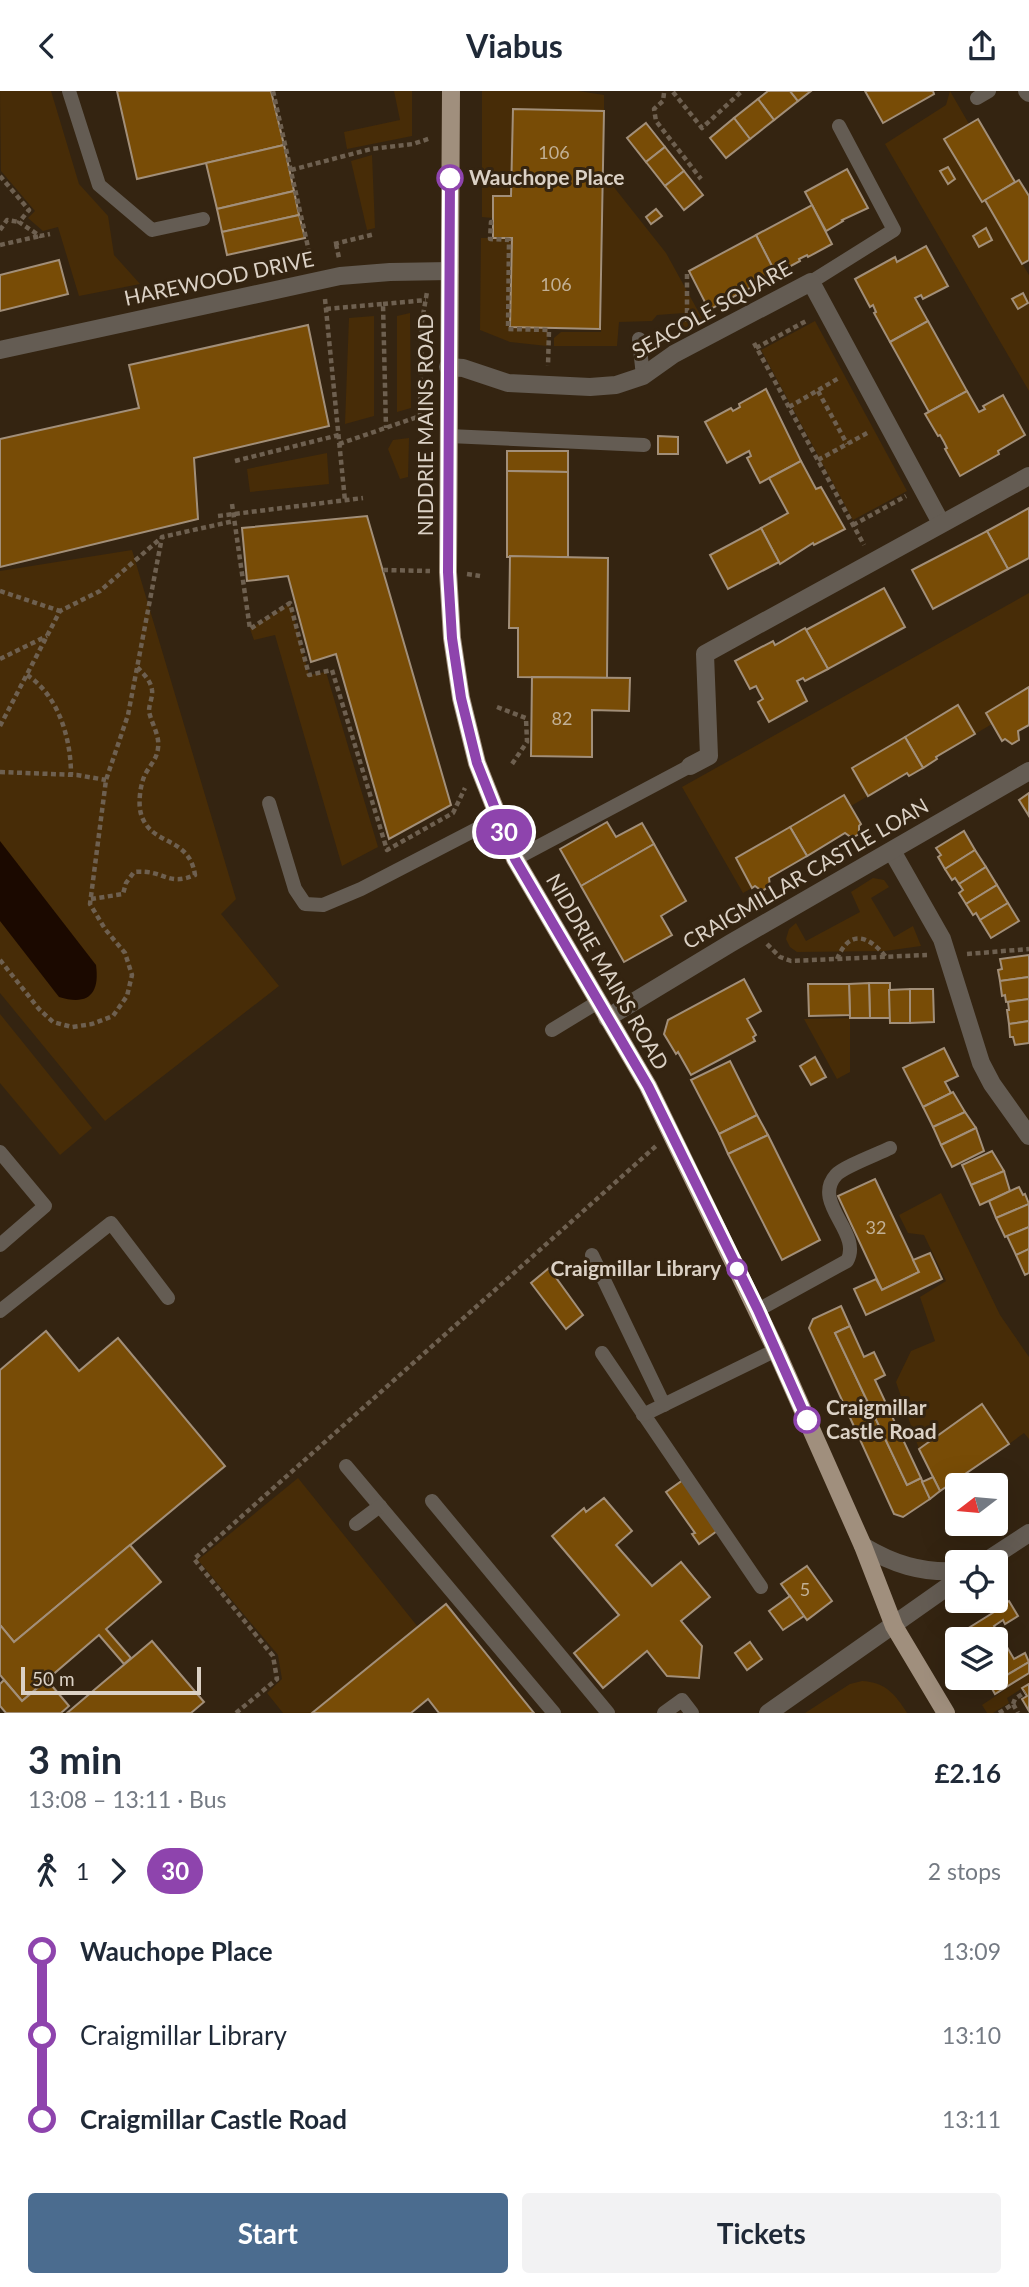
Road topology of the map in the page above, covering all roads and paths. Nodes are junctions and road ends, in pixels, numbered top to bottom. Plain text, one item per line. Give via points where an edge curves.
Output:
1 (69, 91) edge
2 (273, 91) edge
3 (451, 91) edge
4 (743, 91) edge
5 (673, 92) edge
6 (664, 93) dead end
7 (839, 126) dead end
8 (451, 128) junction
9 (291, 170) junction
10 (0, 176) edge
11 (701, 179) dead end
12 (203, 219) dead end
13 (19, 222) junction
14 (493, 222) dead end
15 (0, 230) edge
16 (50, 234) dead end
17 (375, 234) dead end
18 (40, 236) junction
19 (334, 244) dead end
20 (0, 245) edge
21 (310, 256) dead end
22 (450, 271) junction
23 (430, 272) junction
24 (687, 274) dead end
25 (323, 279) junction
26 (811, 282) junction
27 (426, 300) junction
28 (383, 304) junction
29 (326, 309) junction
30 (816, 315) dead end
31 (639, 339) dead end
32 (687, 347) junction
33 (0, 350) edge
34 (448, 367) junction
35 (848, 373) dead end
36 (643, 376) junction
37 (548, 385) junction
38 (818, 391) junction
39 (789, 407) junction
40 (386, 428) junction
41 (877, 428) dead end
42 (338, 435) junction
43 (449, 436) junction
44 (340, 444) junction
45 (847, 444) junction
46 (644, 445) dead end
47 (818, 460) junction
48 (235, 461) dead end
49 (1029, 476) edge
50 (912, 492) dead end
51 (363, 498) dead end
52 (345, 501) junction
53 (232, 504) dead end
54 (233, 514) junction
55 (218, 516) dead end
56 (234, 521) junction
57 (941, 523) junction
58 (853, 525) junction
59 (162, 537) junction
60 (873, 561) junction
61 (0, 591) edge
62 (60, 611) junction
63 (48, 635) junction
64 (0, 659) edge
65 (137, 667) junction
66 (27, 675) junction
67 (498, 707) dead end
68 (0, 726) edge
69 (477, 763) junction
70 (512, 764) dead end
71 (690, 766) joint
72 (1029, 771) edge
73 (0, 772) edge
74 (71, 775) junction
75 (106, 780) junction
76 (269, 803) dead end
77 (498, 818) junction
78 (892, 851) junction
79 (515, 859) junction
80 (91, 899) junction
81 (758, 927) junction
82 (1029, 949) edge
83 (947, 954) junction
84 (886, 957) junction
85 (837, 959) junction
86 (0, 960) edge
87 (598, 1002) junction
88 (607, 1018) junction
89 (552, 1030) dead end
90 (671, 1132) junction
91 (1029, 1136) edge
92 (890, 1148) dead end
93 (0, 1152) edge
94 (0, 1245) edge
95 (592, 1255) dead end
96 (168, 1298) dead end
97 (758, 1310) junction
98 (0, 1311) edge
99 (776, 1350) junction
100 (601, 1353) dead end
101 (664, 1405) junction
102 (643, 1415) junction
103 (346, 1466) dead end
104 (432, 1501) dead end
105 (380, 1506) junction
106 (356, 1524) dead end
107 (1029, 1533) edge
108 (863, 1546) junction
109 (1003, 1550) edge
110 (945, 1571) edge
111 (761, 1587) dead end
112 (945, 1589) edge
113 (894, 1626) junction
114 (1025, 1692) dead end
115 (1013, 1704) junction
116 (236, 1713) edge
117 (554, 1713) edge
118 (608, 1713) edge
119 (664, 1713) edge
120 (692, 1713) edge
121 (768, 1713) edge
122 (946, 1713) edge
123 (999, 1713) edge
124 (1018, 1713) edge

1 - 12 lane via 99,185 152,230
2 - 9 path
3 - 8 main road, NIDDRIE MAINS ROAD
4 - 5 path via 702,128
6 - 11 path via 654,109 656,121
7 - 26 lane via 894,230
8 - 9 path via 413,144 371,149
8 - 22 main road, NIDDRIE MAINS ROAD
9 - 21 path
10 - 13 path via 29,211
13 - 15 path via 7,220
13 - 18 path
14 - 37 path via 490,239 509,240 508,329 549,330
16 - 18 path
17 - 19 path
18 - 20 path
22 - 23 street, HAREWOOD DRIVE
22 - 34 main road, NIDDRIE MAINS ROAD
23 - 25 street, HAREWOOD DRIVE
23 - 27 path
24 - 32 path
25 - 29 path
25 - 33 street, HAREWOOD DRIVE
26 - 32 street, SEACOLE SQUARE
26 - 57 street, SEACOLE SQUARE
27 - 28 path
27 - 40 path via 420,416
28 - 29 path
28 - 40 path
29 - 42 path
30 - 39 path via 755,345
31 - 36 lane
32 - 36 street, SEACOLE SQUARE
34 - 37 street, SEACOLE SQUARE via 508,383
34 - 43 main road, NIDDRIE MAINS ROAD
35 - 38 path
36 - 37 street, SEACOLE SQUARE via 616,385
38 - 39 path
38 - 45 path
39 - 47 path
40 - 44 path
41 - 45 path
42 - 44 path
42 - 48 path
43 - 46 lane
43 - 69 main road, NIDDRIE MAINS ROAD via 452,638
44 - 52 path
45 - 47 path
47 - 58 path
49 - 57 street
50 - 58 path
51 - 52 path
52 - 54 path
53 - 54 path
54 - 55 path
54 - 56 path
56 - 59 path
56 - 69 path via 250,629 290,603 309,675 332,670 387,849 453,813
57 - 60 street
58 - 60 path
59 - 62 path via 100,590
59 - 65 path
60 - 71 street via 705,654 709,756
61 - 62 path
62 - 63 path
63 - 64 path
63 - 66 path
65 - 75 path via 128,715
65 - 80 path via 152,688 149,711 159,747 145,775 140,813 149,830 180,847 193,861 195,875 172,881 160,873 134,872 123,894
66 - 68 path
66 - 74 path via 40,684 58,715 69,743
67 - 70 path via 526,718 527,742
69 - 77 main road, NIDDRIE MAINS ROAD
71 - 79 lane
72 - 78 street, CRAIGMILLAR CASTLE LOAN
73 - 74 path
74 - 75 path
75 - 80 path
76 - 77 lane via 295,889 305,904 323,905 361,889
77 - 79 main road, NIDDRIE MAINS ROAD
78 - 81 street, CRAIGMILLAR CASTLE LOAN
78 - 83 street
79 - 87 main road, NIDDRIE MAINS ROAD
80 - 86 path via 105,929 125,953 132,975 127,996 113,1016 72,1027 53,1022
81 - 85 path via 780,957 791,961
81 - 88 street, CRAIGMILLAR CASTLE LOAN
82 - 83 path
83 - 84 path
83 - 91 street via 981,1062
84 - 85 path
84 - 85 path via 874,943 857,939 848,942
87 - 88 main road, NIDDRIE MAINS ROAD
87 - 89 lane
88 - 90 main road, NIDDRIE MAINS ROAD
90 - 97 main road, NIDDRIE MAINS ROAD
90 - 116 path via 194,1559 273,1656 276,1679
92 - 97 lane via 836,1174 829,1188 829,1199 850,1245 847,1261
93 - 94 lane via 45,1206
95 - 101 lane
96 - 98 lane via 111,1223
97 - 99 main road, NIDDRIE MAINS ROAD
99 - 101 lane
99 - 108 main road, NIDDRIE MAINS ROAD
100 - 102 lane
101 - 102 lane
102 - 111 lane
103 - 105 lane
104 - 118 lane
105 - 106 lane
105 - 117 lane
107 - 109 street
108 - 110 street via 903,1566
108 - 113 main road, NIDDRIE MAINS ROAD
112 - 113 street
113 - 121 street
113 - 122 main road, NIDDRIE MAINS ROAD
114 - 115 path
115 - 123 path
115 - 124 path
119 - 120 lane via 682,1700

